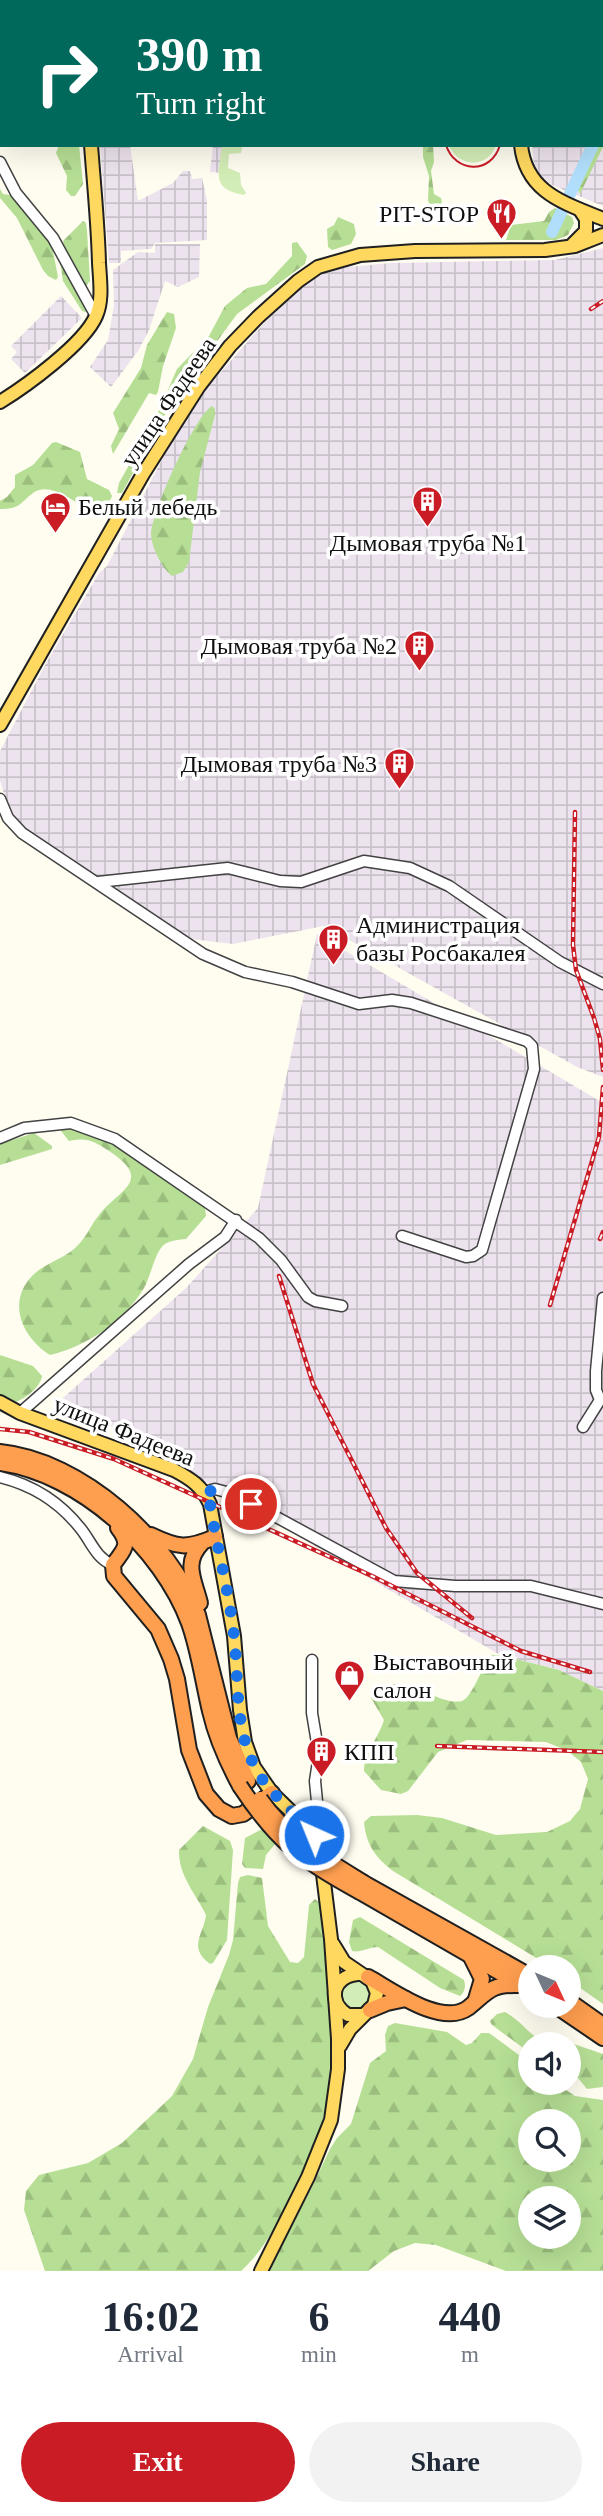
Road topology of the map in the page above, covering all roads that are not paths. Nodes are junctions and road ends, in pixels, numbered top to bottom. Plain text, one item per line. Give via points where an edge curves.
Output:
1 (91, 147) edge
2 (522, 147) edge
3 (0, 162) edge
4 (580, 210) junction
5 (603, 219) edge
6 (603, 235) edge
7 (566, 248) junction
8 (96, 316) junction
9 (0, 402) edge
10 (0, 726) edge
11 (0, 799) edge
12 (98, 882) junction
13 (603, 984) edge
14 (0, 1138) edge
15 (236, 1220) junction
16 (402, 1236) dead end
17 (603, 1298) edge
18 (342, 1306) dead end
19 (0, 1402) edge
20 (20, 1413) junction
21 (583, 1427) dead end
22 (0, 1452) edge
23 (0, 1463) edge
24 (0, 1477) edge
25 (204, 1492) junction
26 (106, 1513) junction
27 (145, 1532) junction
28 (209, 1540) junction
29 (117, 1560) junction
30 (156, 1564) junction
31 (603, 1604) edge
32 (198, 1615) junction
33 (312, 1660) dead end
34 (244, 1783) junction
35 (272, 1793) junction
36 (308, 1828) junction
37 (362, 1887) junction
38 (331, 1939) junction
39 (471, 1956) junction
40 (363, 1975) junction
41 (518, 1979) edge
42 (518, 1980) edge
43 (518, 1985) edge
44 (335, 1997) junction
45 (407, 1998) junction
46 (475, 2001) junction
47 (581, 2009) edge
48 (367, 2012) junction
49 (574, 2018) edge
50 (603, 2025) edge
51 (603, 2038) edge
52 (338, 2050) junction
53 (261, 2271) edge

1 - 8 main road via 100,287
2 - 4 main road via 528,173 540,187
3 - 8 street via 16,193 53,238
4 - 5 main road
4 - 7 main road via 586,231
6 - 7 main road, улица Фадеева
7 - 10 main road, улица Фадеева via 360,255 318,267 298,281 230,346 199,386 143,474
8 - 9 main road via 46,369
11 - 12 street via 8,818 22,833
12 - 13 street via 228,868 301,882 364,861 410,868 449,886 560,962
12 - 16 street via 203,954 245,972 359,1004 411,1003 532,1046 534,1069 482,1250 466,1257
14 - 15 street via 55,1123 88,1128 124,1145
15 - 18 street via 281,1260 307,1297
15 - 20 street via 225,1237
17 - 21 street via 596,1371 599,1402
19 - 20 main road, улица Фадеева
20 - 25 main road, улица Фадеева via 174,1471
22 - 27 highway via 71,1476
23 - 26 highway via 47,1476
24 - 29 street via 36,1489 66,1511 104,1561
25 - 28 main road, улица Фадеева via 210,1504
25 - 31 street via 215,1489 234,1494 394,1581 531,1586
26 - 29 highway via 125,1540
26 - 30 highway
27 - 28 highway via 180,1547
27 - 32 highway via 179,1576
28 - 32 highway via 193,1553 190,1562 200,1603
28 - 35 main road, улица Фадеева via 227,1590 245,1742 254,1767
29 - 30 highway via 138,1553
29 - 35 highway via 114,1576 163,1640 177,1679 189,1750 206,1794 219,1810 232,1816 243,1814
30 - 34 highway via 188,1620 228,1764
32 - 34 highway
33 - 36 street via 318,1812
34 - 37 highway, bridge via 293,1836
35 - 36 main road, улица Фадеева
36 - 38 main road via 322,1863
37 - 39 highway
37 - 41 highway
38 - 40 main road via 341,1958
38 - 44 main road
39 - 42 highway
39 - 46 highway via 482,1979
40 - 44 main road via 341,1980
40 - 45 highway
40 - 48 main road via 377,1993
43 - 46 highway via 494,1986
44 - 48 main road via 348,2015
44 - 52 main road
45 - 46 highway via 449,2014
45 - 48 highway
47 - 50 highway
48 - 52 main road
49 - 51 highway
52 - 53 main road via 336,2093 321,2149

